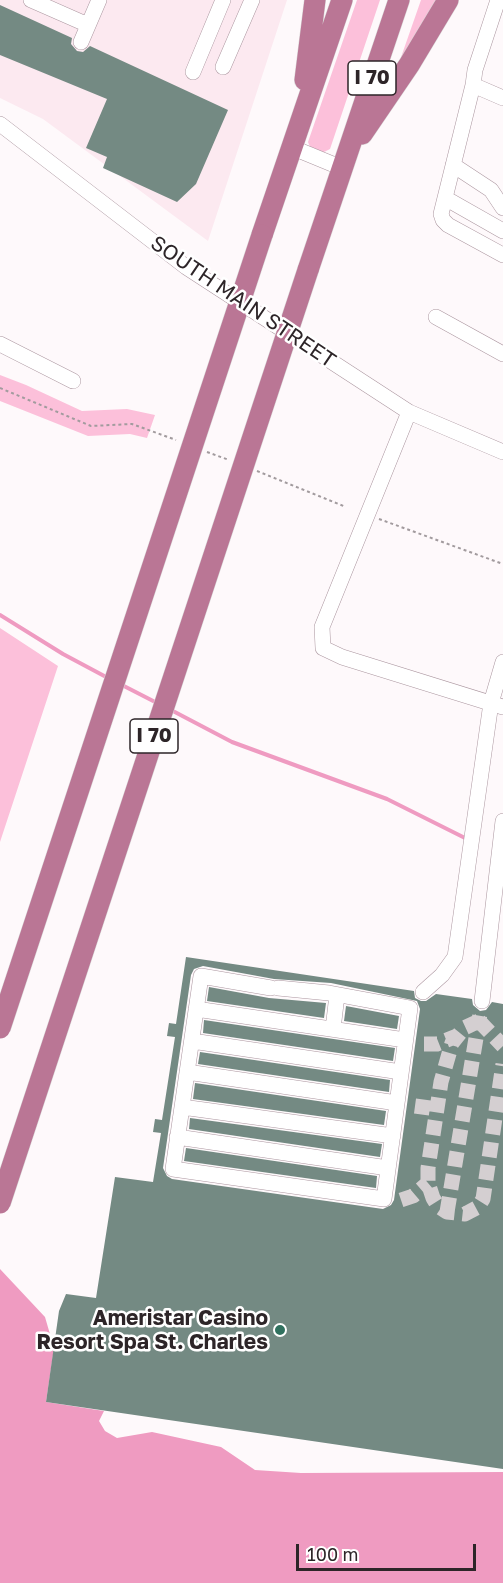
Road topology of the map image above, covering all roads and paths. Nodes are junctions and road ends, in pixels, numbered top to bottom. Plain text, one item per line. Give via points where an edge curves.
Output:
1 (31, 0) edge
2 (99, 0) edge
3 (223, 0) edge
4 (252, 0) edge
5 (315, 0) edge
6 (342, 0) edge
7 (399, 0) edge
8 (448, 0) edge
9 (498, 0) edge
10 (88, 25) junction
11 (81, 42) dead end
12 (223, 68) dead end
13 (193, 72) dead end
14 (473, 85) junction
15 (503, 98) edge
16 (300, 123) junction
17 (0, 124) edge
18 (291, 147) junction
19 (344, 162) junction
20 (453, 165) junction
21 (445, 198) junction
22 (503, 208) edge
23 (503, 231) edge
24 (503, 255) edge
25 (436, 317) dead end
26 (0, 344) edge
27 (503, 354) edge
28 (73, 381) dead end
29 (0, 388) edge
30 (409, 412) junction
31 (185, 443) dead end
32 (206, 451) dead end
33 (503, 452) edge
34 (237, 463) dead end
35 (258, 471) dead end
36 (346, 507) dead end
37 (378, 518) dead end
38 (503, 564) edge
39 (503, 662) edge
40 (497, 705) edge
41 (503, 823) edge
42 (423, 992) dead end
43 (337, 995) junction
44 (482, 1001) tunnel mouth
45 (196, 1009) junction
46 (0, 1028) edge
47 (333, 1029) junction
48 (405, 1040) junction
49 (192, 1041) junction
50 (187, 1072) junction
51 (401, 1072) junction
52 (397, 1102) junction
53 (182, 1107) junction
54 (393, 1136) junction
55 (177, 1137) junction
56 (388, 1168) junction
57 (0, 1203) edge

1 - 10 street
2 - 10 street
3 - 13 street
4 - 12 street
5 - 16 highway
6 - 16 highway, I 70
7 - 19 highway, I 70
8 - 19 highway
9 - 14 street
10 - 11 street
14 - 15 street
14 - 20 street
16 - 18 highway, I 70
17 - 30 street, SOUTH MAIN STREET via 186,267
18 - 19 street
18 - 46 highway, I 70, bridge
19 - 57 highway, I 70, bridge
20 - 21 street
20 - 22 street via 491,190
21 - 23 street
21 - 24 street via 442,220
25 - 27 street
26 - 28 street
29 - 31 path via 91,426 132,424
30 - 33 street, SOUTH MAIN STREET
30 - 40 street via 322,627 323,648
32 - 34 path
35 - 36 path
37 - 38 path
39 - 40 street
40 - 42 street via 479,789 455,957
41 - 44 street
43 - 45 street via 201,976
43 - 47 street
43 - 48 street via 410,1008
45 - 47 street
45 - 49 street
47 - 48 street
48 - 51 street
49 - 50 street
49 - 51 street
50 - 52 street
50 - 53 street
51 - 52 street
52 - 54 street
53 - 54 street
53 - 55 street
54 - 56 street
55 - 56 street
55 - 56 street via 173,1169 384,1199

